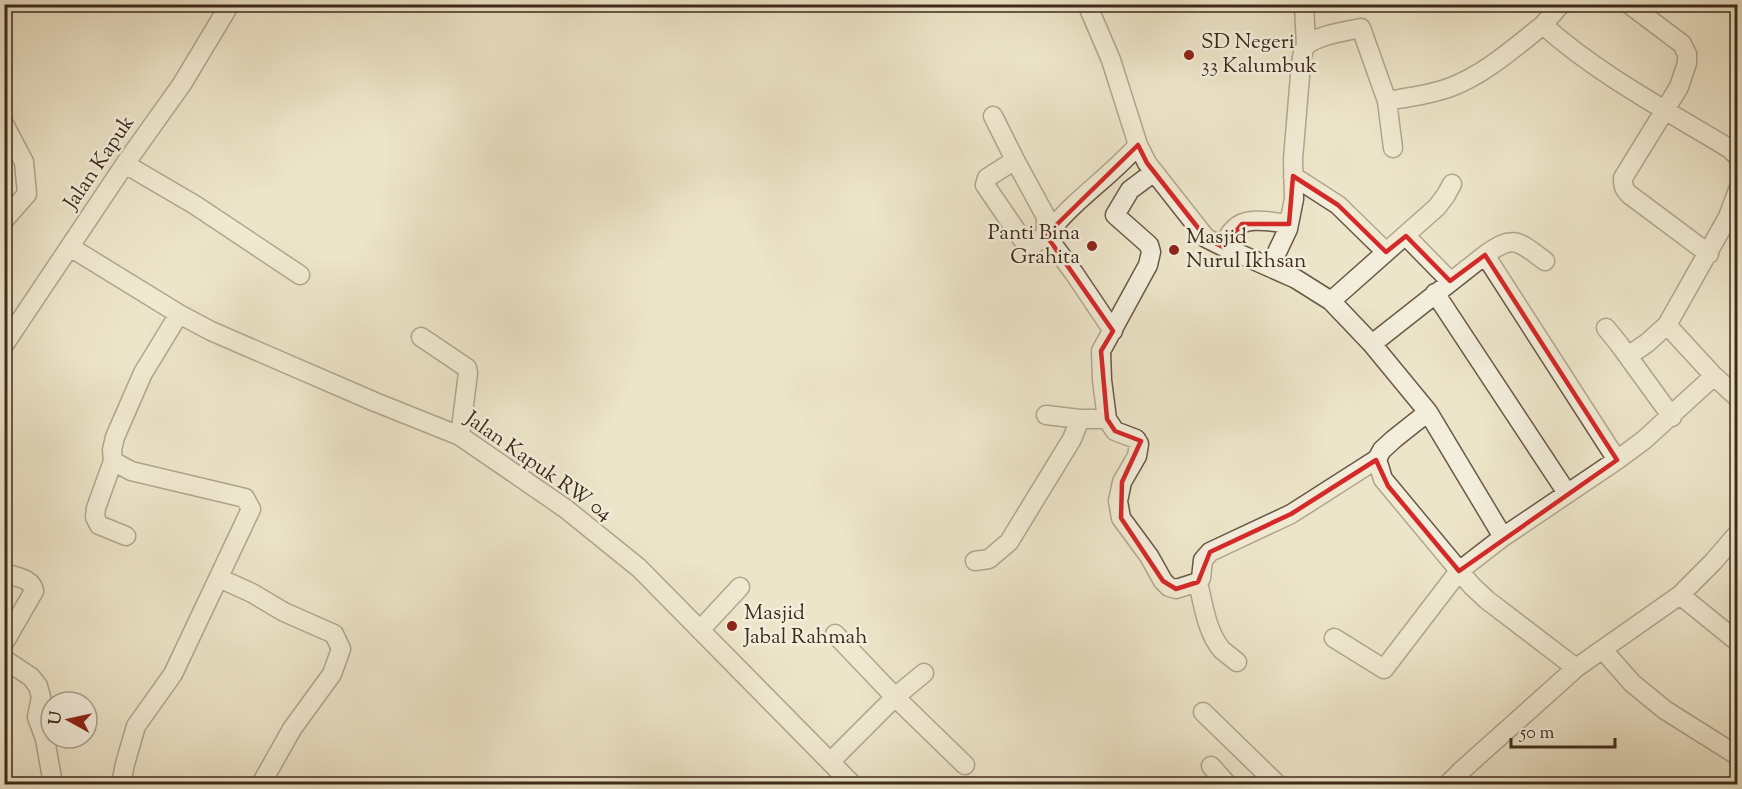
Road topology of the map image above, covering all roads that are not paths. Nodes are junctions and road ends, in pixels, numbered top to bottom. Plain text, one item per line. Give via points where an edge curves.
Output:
1 (231, 4) edge
2 (1087, 4) edge
3 (1304, 4) edge
4 (1561, 4) edge
5 (1629, 4) edge
6 (1543, 25) junction
7 (1306, 46) junction
8 (1387, 101) junction
9 (1665, 109) junction
10 (993, 116) dead end
11 (4, 124) edge
12 (1138, 145) junction
13 (1394, 148) dead end
14 (1737, 157) edge
15 (1015, 160) junction
16 (125, 164) junction
17 (1154, 172) junction
18 (1111, 173) junction
19 (1293, 176) junction
20 (1452, 184) dead end
21 (1131, 189) junction
22 (1737, 189) edge
23 (4, 220) edge
24 (1289, 224) junction
25 (1046, 235) junction
26 (1406, 236) junction
27 (1222, 246) junction
28 (70, 247) junction
29 (1386, 252) junction
30 (1485, 255) junction
31 (1709, 255) junction
32 (1545, 261) dead end
33 (1270, 267) junction
34 (300, 275) dead end
35 (1450, 281) junction
36 (1436, 293) junction
37 (1331, 301) junction
38 (179, 314) junction
39 (1667, 325) junction
40 (1606, 328) dead end
41 (1113, 331) junction
42 (421, 337) dead end
43 (1372, 344) junction
44 (4, 345) edge
45 (1628, 356) junction
46 (1714, 376) junction
47 (1737, 398) edge
48 (1428, 412) junction
49 (1046, 415) dead end
50 (1672, 417) junction
51 (1107, 418) junction
52 (1080, 419) junction
53 (460, 436) junction
54 (1377, 459) junction
55 (1617, 460) junction
56 (113, 461) junction
57 (1567, 494) junction
58 (1737, 533) edge
59 (126, 536) dead end
60 (1503, 537) junction
61 (975, 561) dead end
62 (1459, 571) junction
63 (4, 573) edge
64 (219, 578) junction
65 (1198, 582) junction
66 (740, 586) dead end
67 (1680, 595) junction
68 (700, 630) junction
69 (835, 634) dead end
70 (1334, 638) dead end
71 (1737, 642) edge
72 (4, 644) edge
73 (1603, 650) junction
74 (4, 659) edge
75 (1237, 662) dead end
76 (1576, 668) junction
77 (924, 673) dead end
78 (895, 697) junction
79 (1203, 712) dead end
80 (1737, 756) edge
81 (830, 762) junction
82 (964, 765) dead end
83 (1211, 766) dead end
84 (53, 784) edge
85 (121, 784) edge
86 (261, 784) edge
87 (852, 784) edge
88 (1227, 784) edge
89 (1277, 784) edge
90 (1448, 784) edge

1 - 16 street, Jalan Kapuk via 182,84
2 - 12 street via 1111,60
3 - 7 street
4 - 6 street
5 - 9 street via 1682,44 1687,54 1688,63 1679,87
6 - 8 street via 1466,80 1448,88
6 - 9 street via 1597,68
7 - 8 street via 1317,39 1361,28
7 - 19 street via 1301,64
8 - 13 street
9 - 14 street
9 - 31 street via 1623,178 1623,185 1630,195
10 - 15 street
11 - 23 street via 24,162 27,194
12 - 17 street
12 - 18 street
15 - 25 street via 1046,216
15 - 25 street via 987,178 985,185 1022,239 1033,245
16 - 28 street, Jalan Kapuk
16 - 34 street
17 - 21 street
17 - 27 street via 1206,238
18 - 21 street
18 - 25 street
19 - 24 street
19 - 29 street via 1338,205
20 - 26 street via 1437,207
21 - 41 street via 1115,215 1149,245 1151,252
22 - 31 street via 1728,218
24 - 27 street via 1251,221 1231,232
24 - 33 street
25 - 41 street
26 - 29 street
26 - 35 street
27 - 33 street
28 - 38 street, Jalan Kapuk RW 04
28 - 44 street, Jalan Kapuk
29 - 37 street
30 - 32 street via 1511,241
30 - 35 street
30 - 55 street
31 - 39 street
33 - 37 street
35 - 36 street
36 - 43 street
36 - 57 street
37 - 43 street
38 - 53 street, Jalan Kapuk RW 04
38 - 56 street via 143,373 115,437
39 - 45 street
39 - 46 street
40 - 45 street
41 - 51 street via 1101,351
42 - 53 street via 467,368
43 - 48 street
45 - 50 street
46 - 47 street
46 - 50 street
48 - 54 street via 1382,450
48 - 60 street
49 - 52 street
50 - 55 street
51 - 52 street
51 - 65 street via 1115,430 1139,444 1137,456 1122,482 1118,501 1121,518 1169,587 1176,589
52 - 61 street via 1072,439 1009,542 989,559
53 - 68 street, Jalan Kapuk RW 04 via 566,509 639,568
54 - 62 street via 1383,479
54 - 65 street via 1291,514 1210,552 1203,560
55 - 57 street
56 - 59 street via 95,517 99,525
56 - 64 street via 131,471 245,498 251,509
57 - 60 street
58 - 67 street
60 - 62 street
62 - 70 street via 1384,669
62 - 76 street via 1487,600
63 - 72 street via 24,579 34,591
64 - 85 street via 173,674 136,726
64 - 86 street via 334,634 341,649 332,674 292,729
65 - 75 street via 1215,637
66 - 68 street
67 - 71 street
67 - 73 street
68 - 81 street, Jalan Kapuk RW 04
69 - 78 street
73 - 76 street
73 - 80 street via 1632,683 1665,710
74 - 84 street via 38,686 41,697 37,717
76 - 90 street
77 - 78 street
78 - 81 street
78 - 82 street
79 - 89 street
81 - 87 street, Jalan Kapuk RW 04
83 - 88 street

